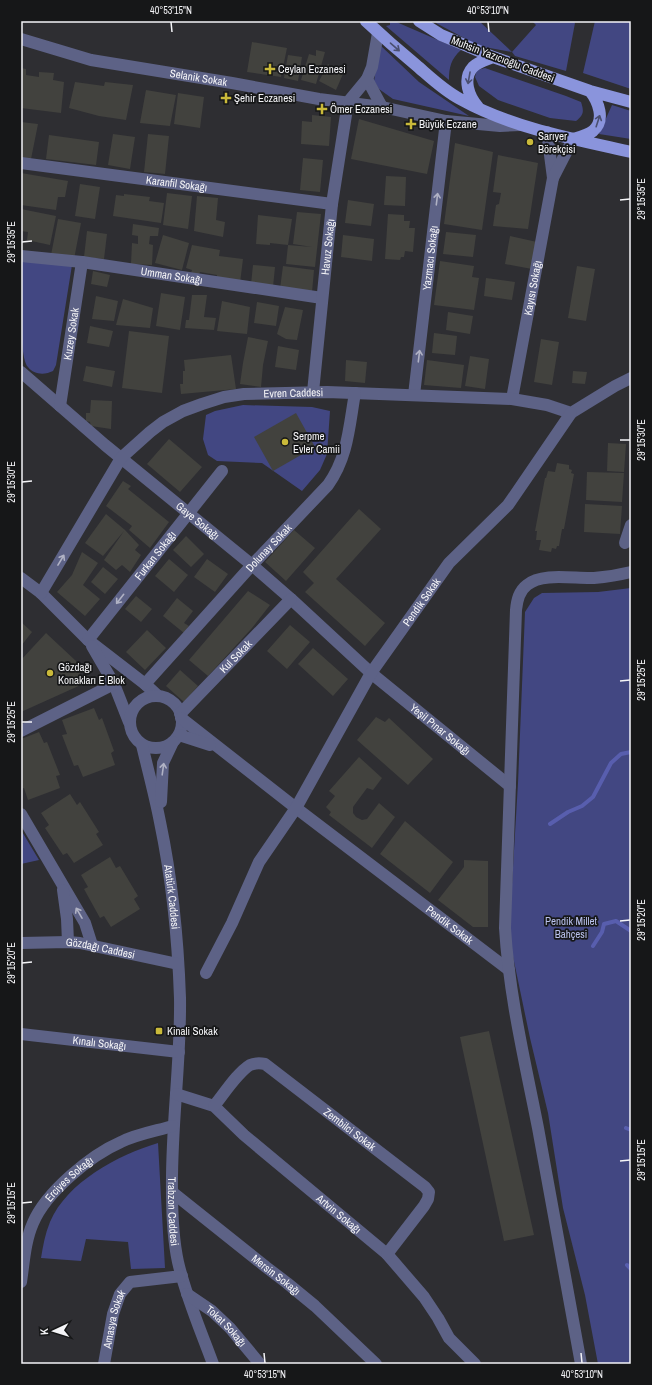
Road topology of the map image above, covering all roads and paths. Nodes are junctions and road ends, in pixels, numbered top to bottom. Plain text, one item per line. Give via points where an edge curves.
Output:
1 (366, 21) edge
2 (419, 21) edge
3 (378, 32) junction
4 (21, 39) edge
5 (493, 57) junction
6 (367, 79) junction
7 (590, 91) junction
8 (348, 102) junction
9 (631, 102) edge
10 (382, 107) junction
11 (480, 109) junction
12 (446, 121) junction
13 (520, 125) junction
14 (547, 132) junction
15 (573, 139) junction
16 (631, 152) edge
17 (21, 163) edge
18 (553, 178) junction
19 (332, 204) junction
20 (21, 256) edge
21 (82, 262) junction
22 (322, 298) junction
23 (21, 372) edge
24 (631, 378) edge
25 (313, 392) junction
26 (355, 393) junction
27 (414, 395) junction
28 (512, 399) junction
29 (60, 406) junction
30 (571, 413) junction
31 (121, 458) junction
32 (222, 471) dead end
33 (187, 513) junction
34 (631, 525) edge
35 (625, 543) dead end
36 (252, 565) junction
37 (631, 572) edge
38 (21, 578) edge
39 (41, 593) junction
40 (291, 599) junction
41 (88, 640) junction
42 (371, 673) junction
43 (114, 684) junction
44 (145, 684) junction
45 (158, 696) junction
46 (181, 716) junction
47 (130, 722) junction
48 (21, 731) edge
49 (176, 739) junction
50 (142, 745) junction
51 (220, 749) junction
52 (510, 786) junction
53 (296, 808) junction
54 (21, 814) edge
55 (160, 822) junction
56 (62, 883) junction
57 (68, 942) junction
58 (21, 943) edge
59 (92, 945) junction
60 (178, 964) junction
61 (509, 970) junction
62 (206, 973) dead end
63 (21, 1034) edge
64 (179, 1052) junction
65 (176, 1094) junction
66 (214, 1106) junction
67 (174, 1126) junction
68 (172, 1192) junction
69 (387, 1254) junction
70 (182, 1276) junction
71 (21, 1282) edge
72 (187, 1294) junction
73 (104, 1364) edge
74 (213, 1364) edge
75 (260, 1364) edge
76 (376, 1364) edge
77 (475, 1364) edge
78 (581, 1364) edge

1 - 3 main road
2 - 5 main road, Muhsin Yazıcıoğlu Caddesi via 441,35
3 - 6 street via 375,55
3 -> 11 main road via 440,86
4 - 8 street, Selanik Sokak via 91,60
5 - 7 main road, Muhsin Yazıcıoğlu Caddesi
5 -> 11 main road via 477,64 469,74 468,90 473,102
6 - 8 street
6 - 10 street
7 - 9 main road, Muhsin Yazıcıoğlu Caddesi
15 -> 7 main road via 589,133 598,125 600,110
8 - 10 street, Selanik Sokak
8 - 19 street, Havuz Sokağı
10 - 12 street, Selanik Sokak
11 - 13 main road
12 - 13 street, Selanik Sokak via 500,126
27 -> 12 street, Yazmacı Sokağı
13 - 14 main road
14 - 15 main road
14 - 18 street
15 - 16 main road
15 - 18 street
17 - 19 street, Karanfil Sokağı
18 - 28 street, Kayısı Sokağı
19 - 22 street, Havuz Sokağı
20 - 21 street, Umman Sokağı
21 - 22 street, Umman Sokağı
21 - 29 street, Kuzey Sokak
22 - 25 street, Havuz Sokağı
23 - 29 street, Gaye Sokağı
24 - 30 street
25 - 26 street, Evren Caddesi
25 - 31 street, Evren Caddesi via 244,394 202,404 164,422
26 - 27 street, Evren Caddesi
26 - 36 street, Dolunay Sokak via 344,453 336,474
27 - 28 street, Evren Caddesi
28 - 30 street, Evren Caddesi via 547,405
29 - 31 street, Gaye Sokağı
30 - 42 street, Pendik Sokak via 508,505 449,562
31 - 33 street, Gaye Sokağı
39 -> 31 street, Evren Caddesi
32 - 33 street, Furkan Sokağı
33 - 36 street, Gaye Sokağı
33 -> 41 street, Furkan Sokağı
34 - 35 street
36 - 40 street, Gaye Sokağı
36 - 44 street, Dolunay Sokak
37 - 52 street via 599,577 543,578 527,584 521,591 516,610
38 - 39 street
39 - 41 street
40 - 42 street, Gaye Sokağı
40 - 46 street, Kul Sokak
41 - 43 street
41 - 44 street
42 - 52 street, Yeşil Pınar Sokağı
42 - 53 street, Pendik Sokak
43 - 47 street
43 - 48 street
44 - 45 street
45 - 46 street via 173,703
45 - 47 street via 149,697 137,704 130,715
46 - 49 street via 181,727
46 - 51 street, Pendik Sokak
47 - 50 street via 133,735
49 - 50 street via 166,747 157,749
49 - 51 street, Pendik Sokak
55 -> 49 street via 163,763
50 - 55 street, Atatürk Caddesi
51 - 53 street, Pendik Sokak
52 - 61 street via 505,928
53 - 61 street, Pendik Sokak
53 - 62 street via 259,862
54 - 56 street
55 - 60 street, Atatürk Caddesi via 169,876
56 - 57 street
59 -> 56 street via 85,923
57 - 58 street, Gözdağı Caddesi
57 - 59 street, Gözdağı Caddesi
59 - 60 street, Gözdağı Caddesi
60 - 64 street, Atatürk Caddesi
61 - 78 street
63 - 64 street, Kınalı Sokağı
64 - 65 street, Trabzon Caddesi
65 - 66 street, Artvin Sokağı
65 - 67 street, Trabzon Caddesi
66 - 69 street, Artvin Sokağı via 244,1135
66 - 69 street, Zembilci Sokak via 250,1065 265,1064 425,1187 429,1192 428,1199
67 - 68 street, Trabzon Caddesi
67 - 71 street, Erciyes Sokağı via 110,1147 90,1160 52,1193 33,1222 26,1243
68 - 70 street, Trabzon Caddesi via 172,1216
68 - 76 street, Mersin Sokağı via 315,1306
69 - 77 street, Artvin Sokağı via 424,1297 449,1338
70 - 72 street, Trabzon Caddesi
70 - 73 street, Amasya Sokak via 130,1282 120,1294 113,1314
72 - 74 street, Trabzon Caddesi
72 - 75 street, Tokat Sokağı via 212,1311 230,1328

